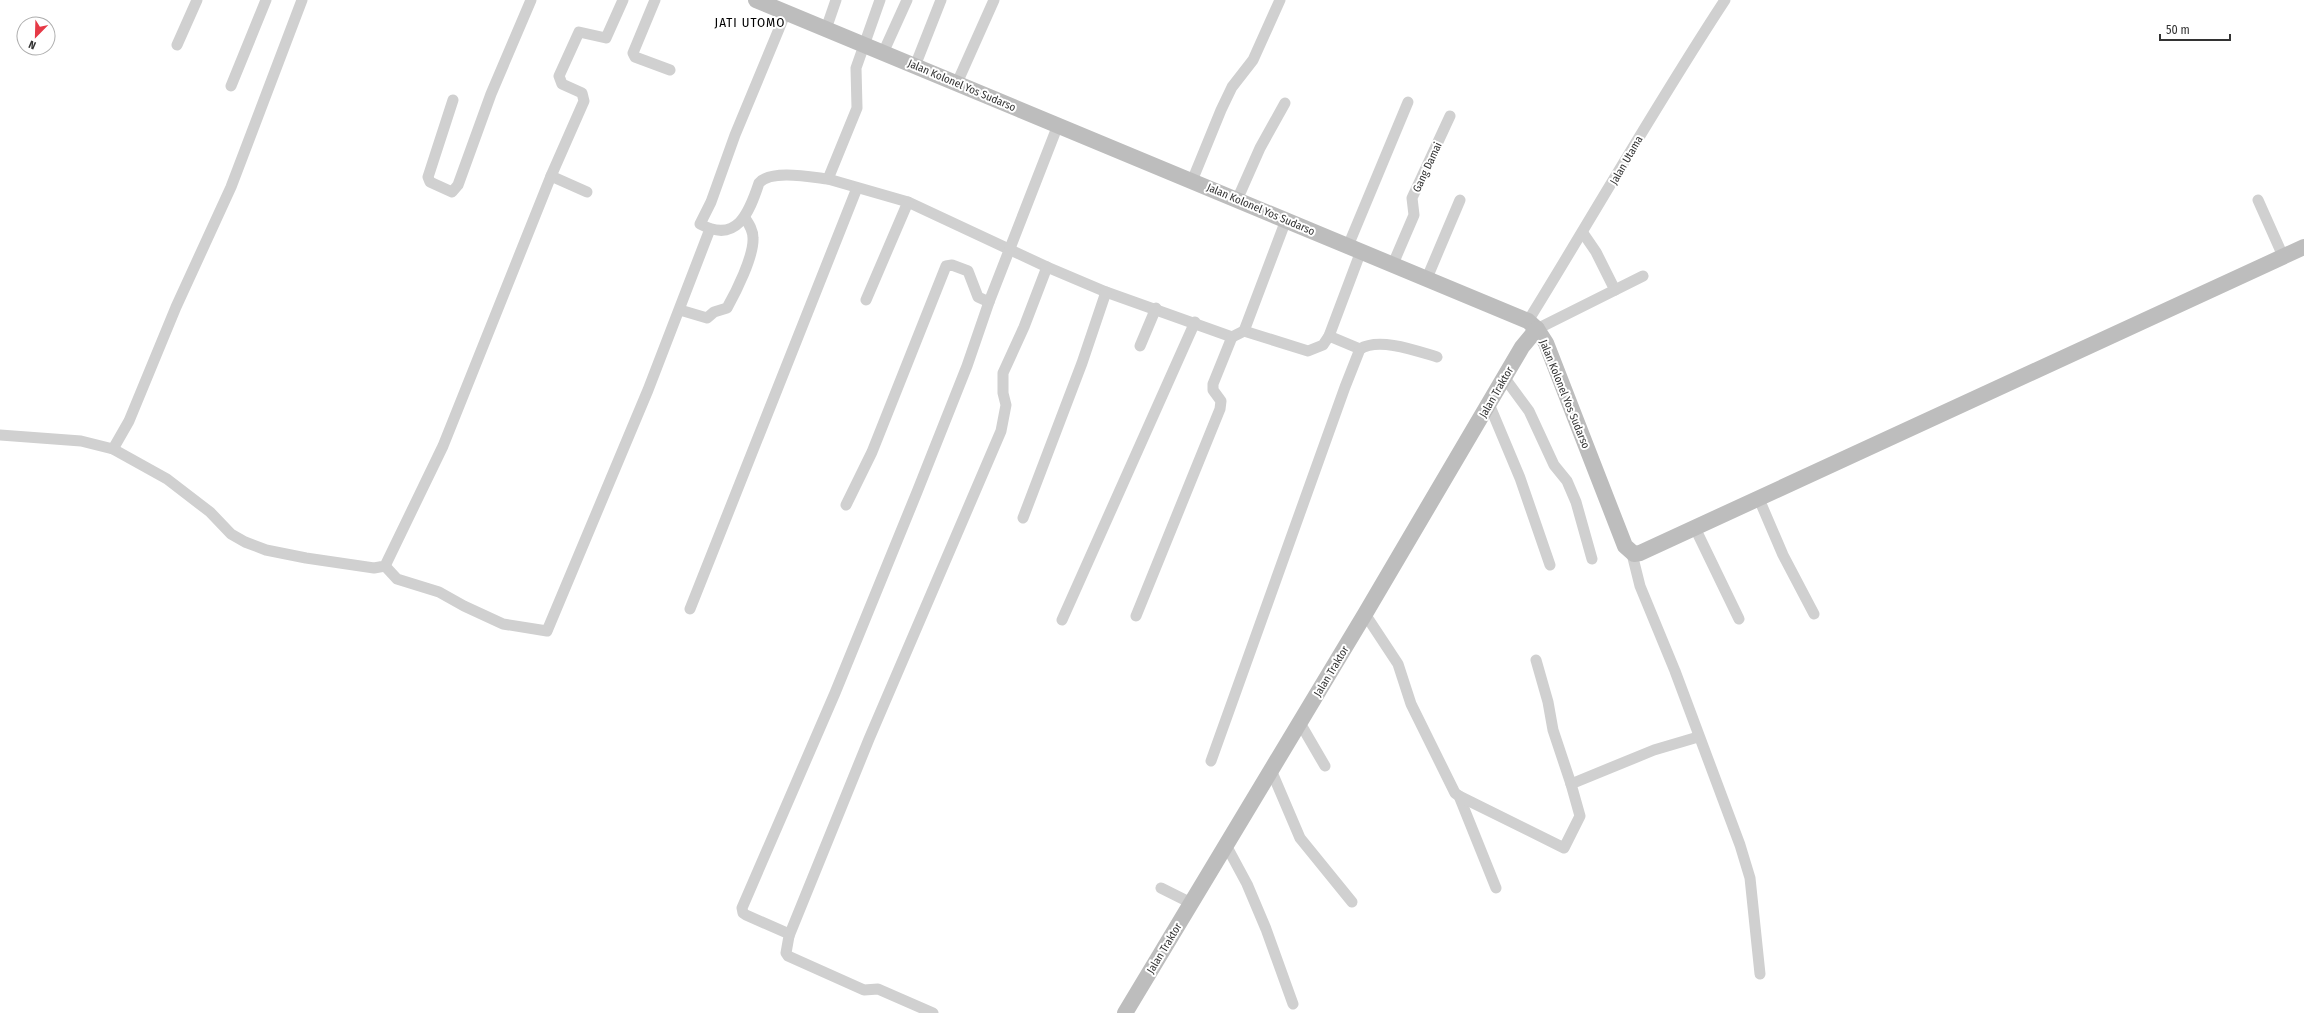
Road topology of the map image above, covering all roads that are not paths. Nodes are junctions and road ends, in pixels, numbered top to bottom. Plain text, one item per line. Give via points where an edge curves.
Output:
1 (197, 0) edge
2 (266, 0) edge
3 (302, 0) edge
4 (531, 0) edge
5 (623, 0) edge
6 (655, 0) edge
7 (836, 0) edge
8 (880, 0) edge
9 (907, 0) edge
10 (941, 0) edge
11 (994, 0) edge
12 (1280, 0) edge
13 (1725, 0) edge
14 (760, 1) edge
15 (786, 12) junction
16 (826, 29) junction
17 (177, 45) dead end
18 (864, 45) junction
19 (883, 53) junction
20 (915, 66) junction
21 (670, 70) dead end
22 (957, 83) junction
23 (231, 86) dead end
24 (453, 100) dead end
25 (1408, 102) dead end
26 (1285, 103) dead end
27 (1450, 116) dead end
28 (1058, 125) junction
29 (551, 176) junction
30 (828, 180) junction
31 (1192, 181) junction
32 (857, 188) junction
33 (587, 192) dead end
34 (1237, 200) junction
35 (1460, 200) dead end
36 (2258, 200) dead end
37 (908, 202) junction
38 (744, 218) junction
39 (1286, 220) junction
40 (710, 229) junction
41 (1583, 234) junction
42 (2304, 247) edge
43 (1354, 248) junction
44 (1010, 251) junction
45 (2284, 256) junction
46 (1393, 264) junction
47 (1047, 267) junction
48 (1643, 276) dead end
49 (1427, 278) junction
50 (1615, 290) junction
51 (1106, 292) junction
52 (866, 300) dead end
53 (989, 302) junction
54 (1156, 308) junction
55 (680, 310) junction
56 (1195, 322) junction
57 (1533, 325) junction
58 (1244, 332) junction
59 (1329, 336) junction
60 (1232, 337) junction
61 (1140, 346) dead end
62 (1360, 349) junction
63 (1438, 357) dead end
64 (1504, 377) junction
65 (1489, 404) junction
66 (0, 435) edge
67 (113, 449) junction
68 (1759, 499) junction
69 (846, 505) dead end
70 (1023, 518) dead end
71 (1695, 528) junction
72 (1632, 554) junction
73 (1592, 559) dead end
74 (1550, 565) dead end
75 (385, 566) junction
76 (690, 609) dead end
77 (1364, 614) junction
78 (1814, 614) dead end
79 (1136, 616) dead end
80 (1739, 619) dead end
81 (1062, 620) dead end
82 (1536, 660) dead end
83 (1300, 723) junction
84 (1698, 737) junction
85 (1211, 761) dead end
86 (1325, 766) dead end
87 (1271, 770) junction
88 (1571, 784) junction
89 (1459, 796) junction
90 (1226, 846) junction
91 (1162, 888) dead end
92 (1496, 888) dead end
93 (1352, 902) dead end
94 (1191, 903) junction
95 (789, 936) junction
96 (1760, 974) dead end
97 (1293, 1004) dead end
98 (933, 1013) edge
99 (1125, 1013) edge

1 - 17 street
2 - 23 street
3 - 67 street via 231,188 176,307 129,421
4 - 24 street via 491,94 458,185 452,192 430,182 428,177
5 - 29 street via 606,38 579,32 559,76 562,84 582,93 584,99
6 - 21 street via 633,53 635,57
7 - 16 street
8 - 18 street
9 - 19 street
10 - 20 street
11 - 22 street
12 - 31 street via 1253,60 1232,87 1223,104
13 - 41 street, Jalan Utama via 1667,89
14 - 15 street, Jalan Kolonel Yos Sudarso
15 - 16 street, Jalan Kolonel Yos Sudarso
15 - 40 street via 735,135 711,202 700,221 700,224
16 - 18 street, Jalan Kolonel Yos Sudarso
18 - 19 street, Jalan Kolonel Yos Sudarso
18 - 30 street via 855,72 857,108
19 - 20 street, Jalan Kolonel Yos Sudarso
20 - 22 street, Jalan Kolonel Yos Sudarso
22 - 28 street, Jalan Kolonel Yos Sudarso
25 - 43 street
26 - 34 street via 1260,148
27 - 46 street, Gang Damai via 1412,198 1414,215
28 - 31 street, Jalan Kolonel Yos Sudarso
28 - 44 street
29 - 33 street
29 - 75 street via 444,446
30 - 32 street
30 - 38 street via 782,175 764,179 759,183
31 - 34 street, Jalan Kolonel Yos Sudarso
32 - 37 street
32 - 76 street
34 - 39 street, Jalan Kolonel Yos Sudarso
35 - 49 street
36 - 45 street
37 - 44 street
37 - 52 street
38 - 40 street via 729,230
38 - 55 street via 751,227 753,238 744,271 727,308 714,312 707,318
39 - 43 street, Jalan Kolonel Yos Sudarso
39 - 58 street
40 - 55 street
41 - 50 street via 1596,252
41 - 57 street, Jalan Utama
42 - 45 street
43 - 46 street, Jalan Kolonel Yos Sudarso
43 - 59 street
44 - 47 street
44 - 53 street
45 - 68 street
46 - 49 street, Jalan Kolonel Yos Sudarso
47 - 51 street
47 - 95 street via 1003,373 1006,405 1001,431 869,739
48 - 50 street
49 - 57 street, Jalan Kolonel Yos Sudarso
50 - 57 street
51 - 54 street
51 - 70 street
53 - 69 street via 978,297 968,271 952,265 946,266 872,452
53 - 95 street via 967,366 838,686 742,908 746,915 784,931
54 - 56 street
54 - 61 street
55 - 75 street via 547,631 503,624 440,592 397,579
56 - 60 street
56 - 81 street
57 - 64 street, Jalan Traktor
57 - 72 street, Jalan Kolonel Yos Sudarso via 1546,343 1625,546
58 - 59 street via 1308,351 1323,345
58 - 60 street
59 - 62 street
60 - 79 street via 1213,384 1213,390 1221,400 1220,410
62 - 63 street via 1369,344 1407,348
62 - 85 street
64 - 65 street, Jalan Traktor
64 - 73 street via 1529,411 1554,465 1567,482 1576,502
65 - 74 street via 1520,478
65 - 77 street, Jalan Traktor
66 - 67 street via 81,441
67 - 75 street via 167,479 210,512 231,534 245,542 266,550 306,558 374,568
68 - 71 street
68 - 78 street via 1783,555
71 - 72 street via 1640,553
71 - 80 street
72 - 84 street via 1640,586 1675,671
77 - 83 street, Jalan Traktor
77 - 89 street via 1398,664 1411,704 1455,793
82 - 88 street via 1553,730
83 - 86 street
83 - 87 street, Jalan Traktor
84 - 88 street via 1654,750
84 - 96 street via 1740,845 1750,878
87 - 90 street, Jalan Traktor
87 - 93 street via 1300,838
88 - 89 street via 1580,816 1564,848
89 - 92 street
90 - 94 street, Jalan Traktor
90 - 97 street via 1247,884
91 - 94 street
94 - 99 street, Jalan Traktor
95 - 98 street via 786,950 788,956 864,990 878,988

